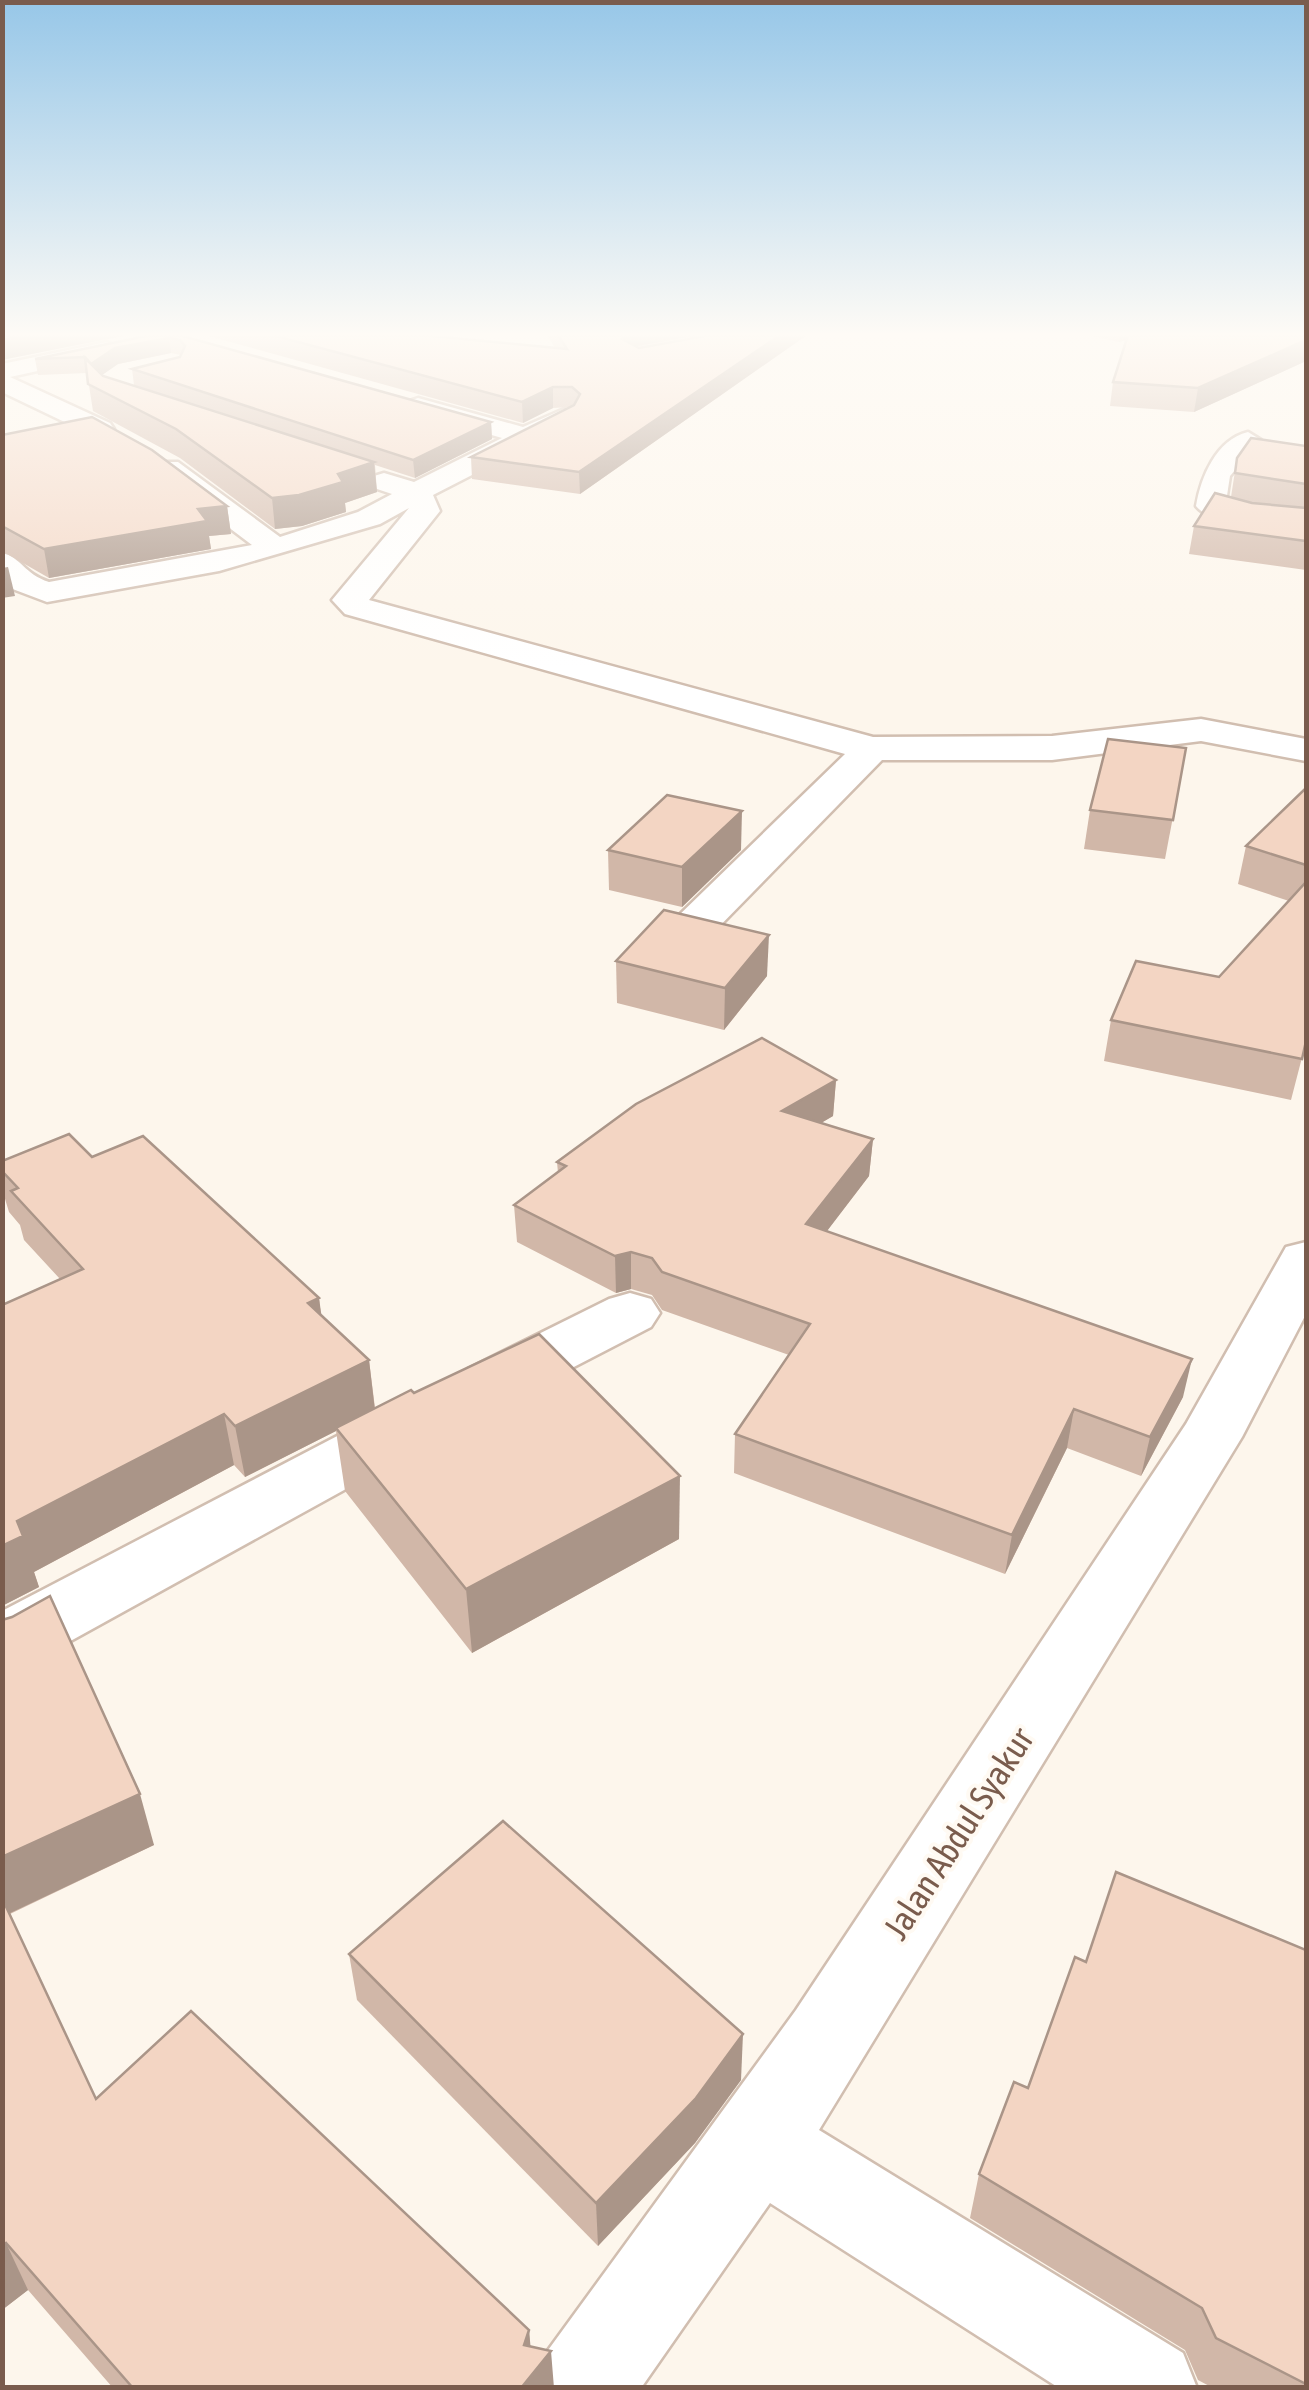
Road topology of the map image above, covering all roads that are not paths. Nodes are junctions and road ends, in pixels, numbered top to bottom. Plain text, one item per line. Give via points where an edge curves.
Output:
1 (136, 447) edge
2 (505, 447) edge
3 (1242, 447) edge
4 (360, 474) edge
5 (416, 492) junction
6 (1306, 524) edge
7 (276, 548) junction
8 (2, 562) edge
9 (872, 749) junction
10 (1306, 750) edge
11 (690, 930) edge
12 (1306, 1260) edge
13 (630, 1314) dead end
14 (2, 1645) edge
15 (756, 2144) junction
16 (580, 2388) edge
17 (1148, 2388) edge

1 - 7 street
2 - 5 street
3 - 6 street via 1216,474 1211,506
4 - 5 street
5 - 7 street via 369,518
5 - 9 street via 426,511 348,600 357,607
7 - 8 street via 47,592 17,582
9 - 10 street via 1052,748 1201,730
9 - 11 street
12 - 15 street, Jalan Abdul Syakur via 1210,1438
13 - 14 street via 319,1471
15 - 16 street, Jalan Abdul Syakur
15 - 17 street

